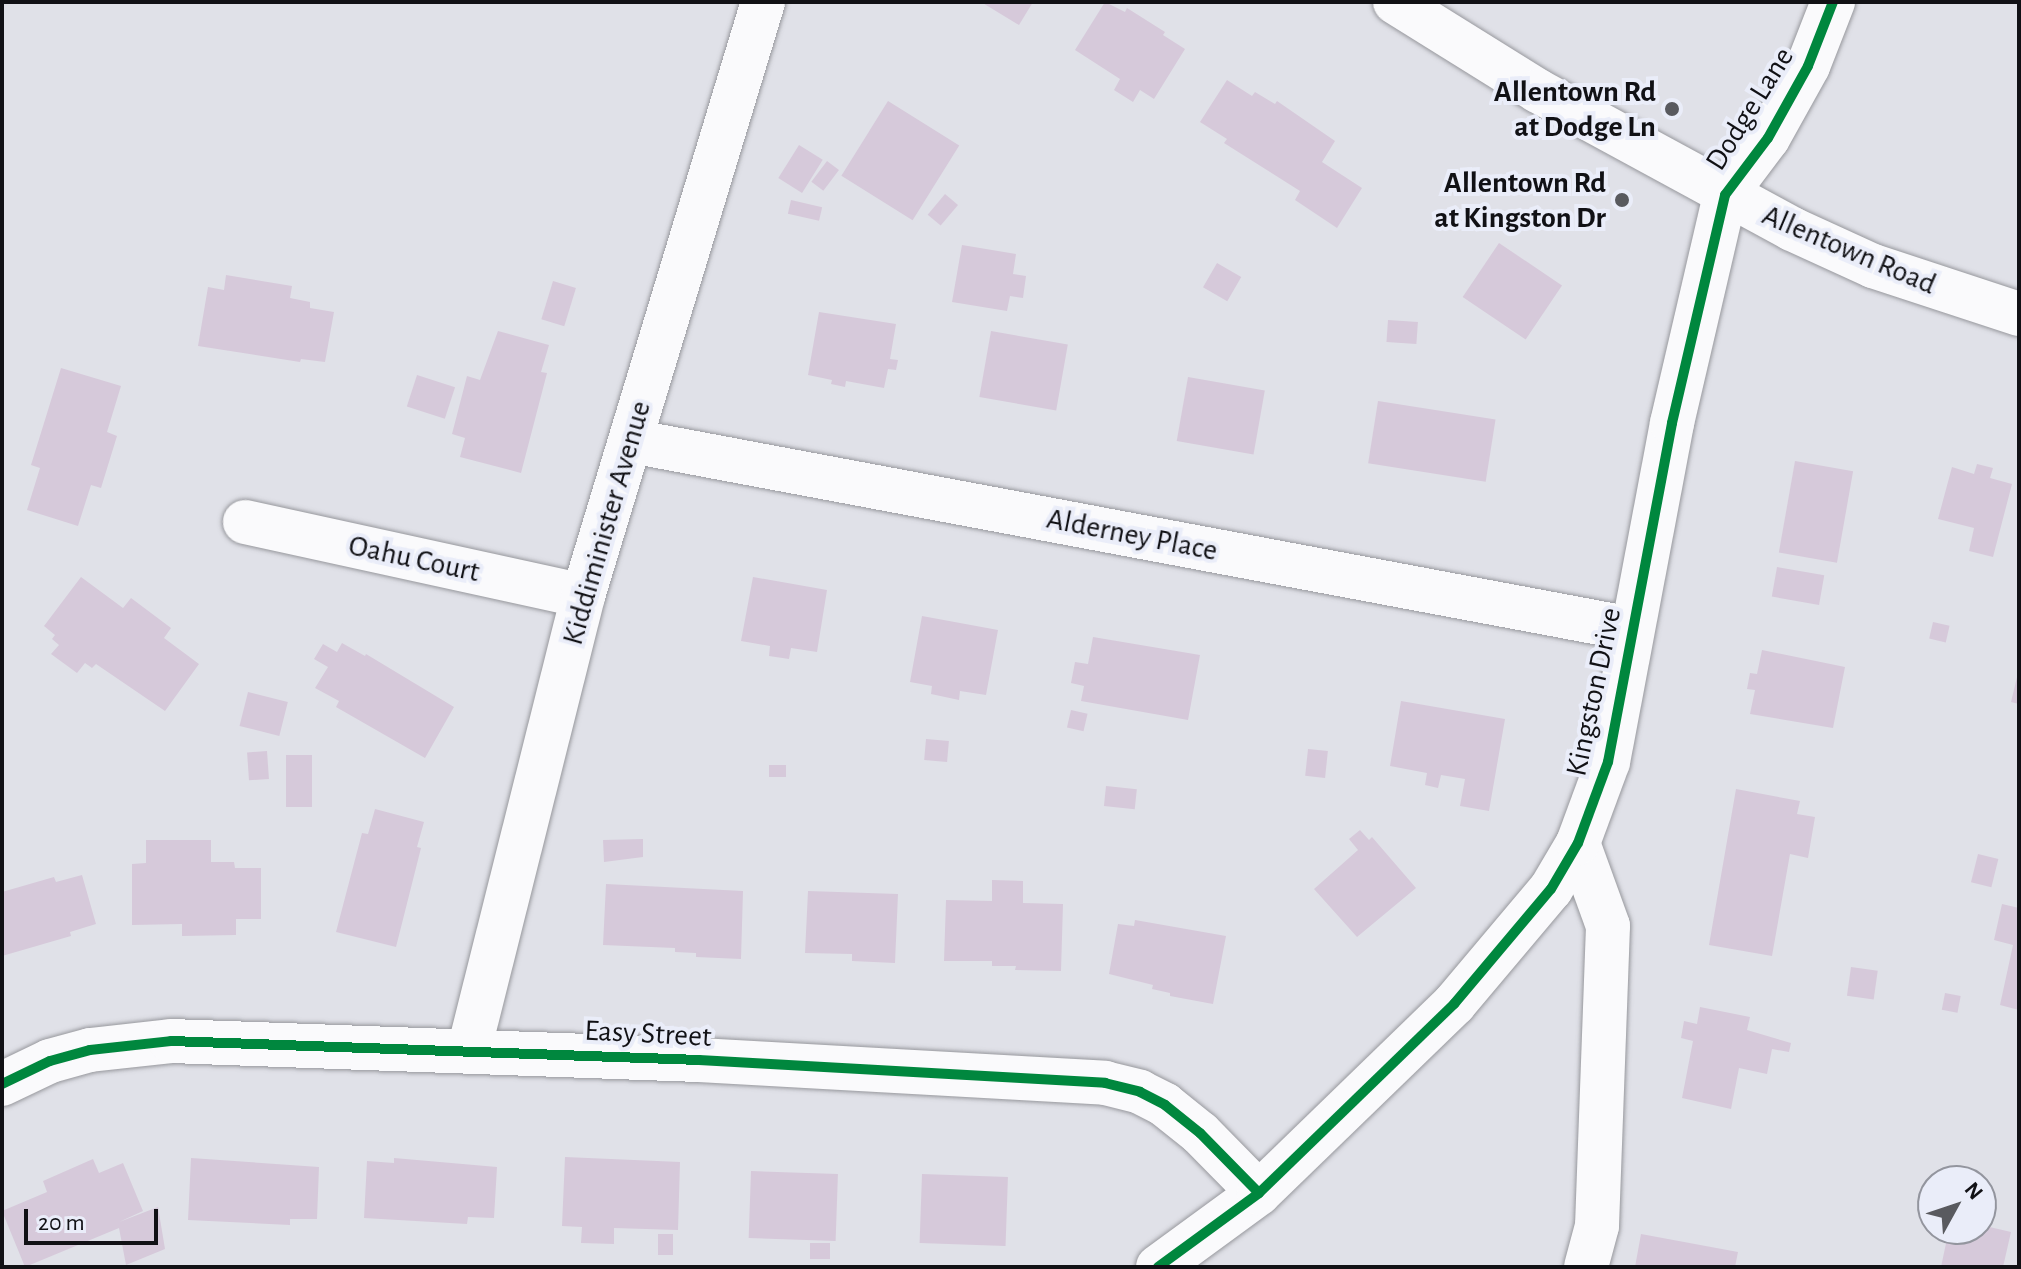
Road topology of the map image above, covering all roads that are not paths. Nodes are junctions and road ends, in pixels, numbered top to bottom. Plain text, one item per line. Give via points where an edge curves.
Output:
1 (763, 2) edge
2 (1395, 2) edge
3 (1833, 2) edge
4 (1725, 195) junction
5 (2019, 314) edge
6 (631, 441) junction
7 (245, 522) dead end
8 (583, 596) junction
9 (1632, 629) junction
10 (1578, 843) junction
11 (469, 1050) junction
12 (2, 1084) edge
13 (1259, 1193) junction
14 (1158, 1267) edge
15 (1586, 1267) edge

1 - 6 street, Kiddiminister Avenue
2 - 4 street, Allentown Road via 1538,91
3 - 4 street, Dodge Lane via 1808,66 1768,138
4 - 5 street, Allentown Road via 1873,266
4 - 9 street, Kingston Drive via 1672,423
6 - 8 street, Kiddiminister Avenue
6 - 9 street, Alderney Place
7 - 8 street, Oahu Court
8 - 11 street, Kiddiminister Avenue
9 - 10 street, Kingston Drive via 1608,762
10 - 13 street, Kingston Drive via 1551,889 1454,1004
10 - 15 street via 1608,926 1597,1226
11 - 12 street, Easy Street via 171,1041 90,1050 50,1061
11 - 13 street, Easy Street via 1105,1083 1165,1105
13 - 14 street, Kingston Drive

